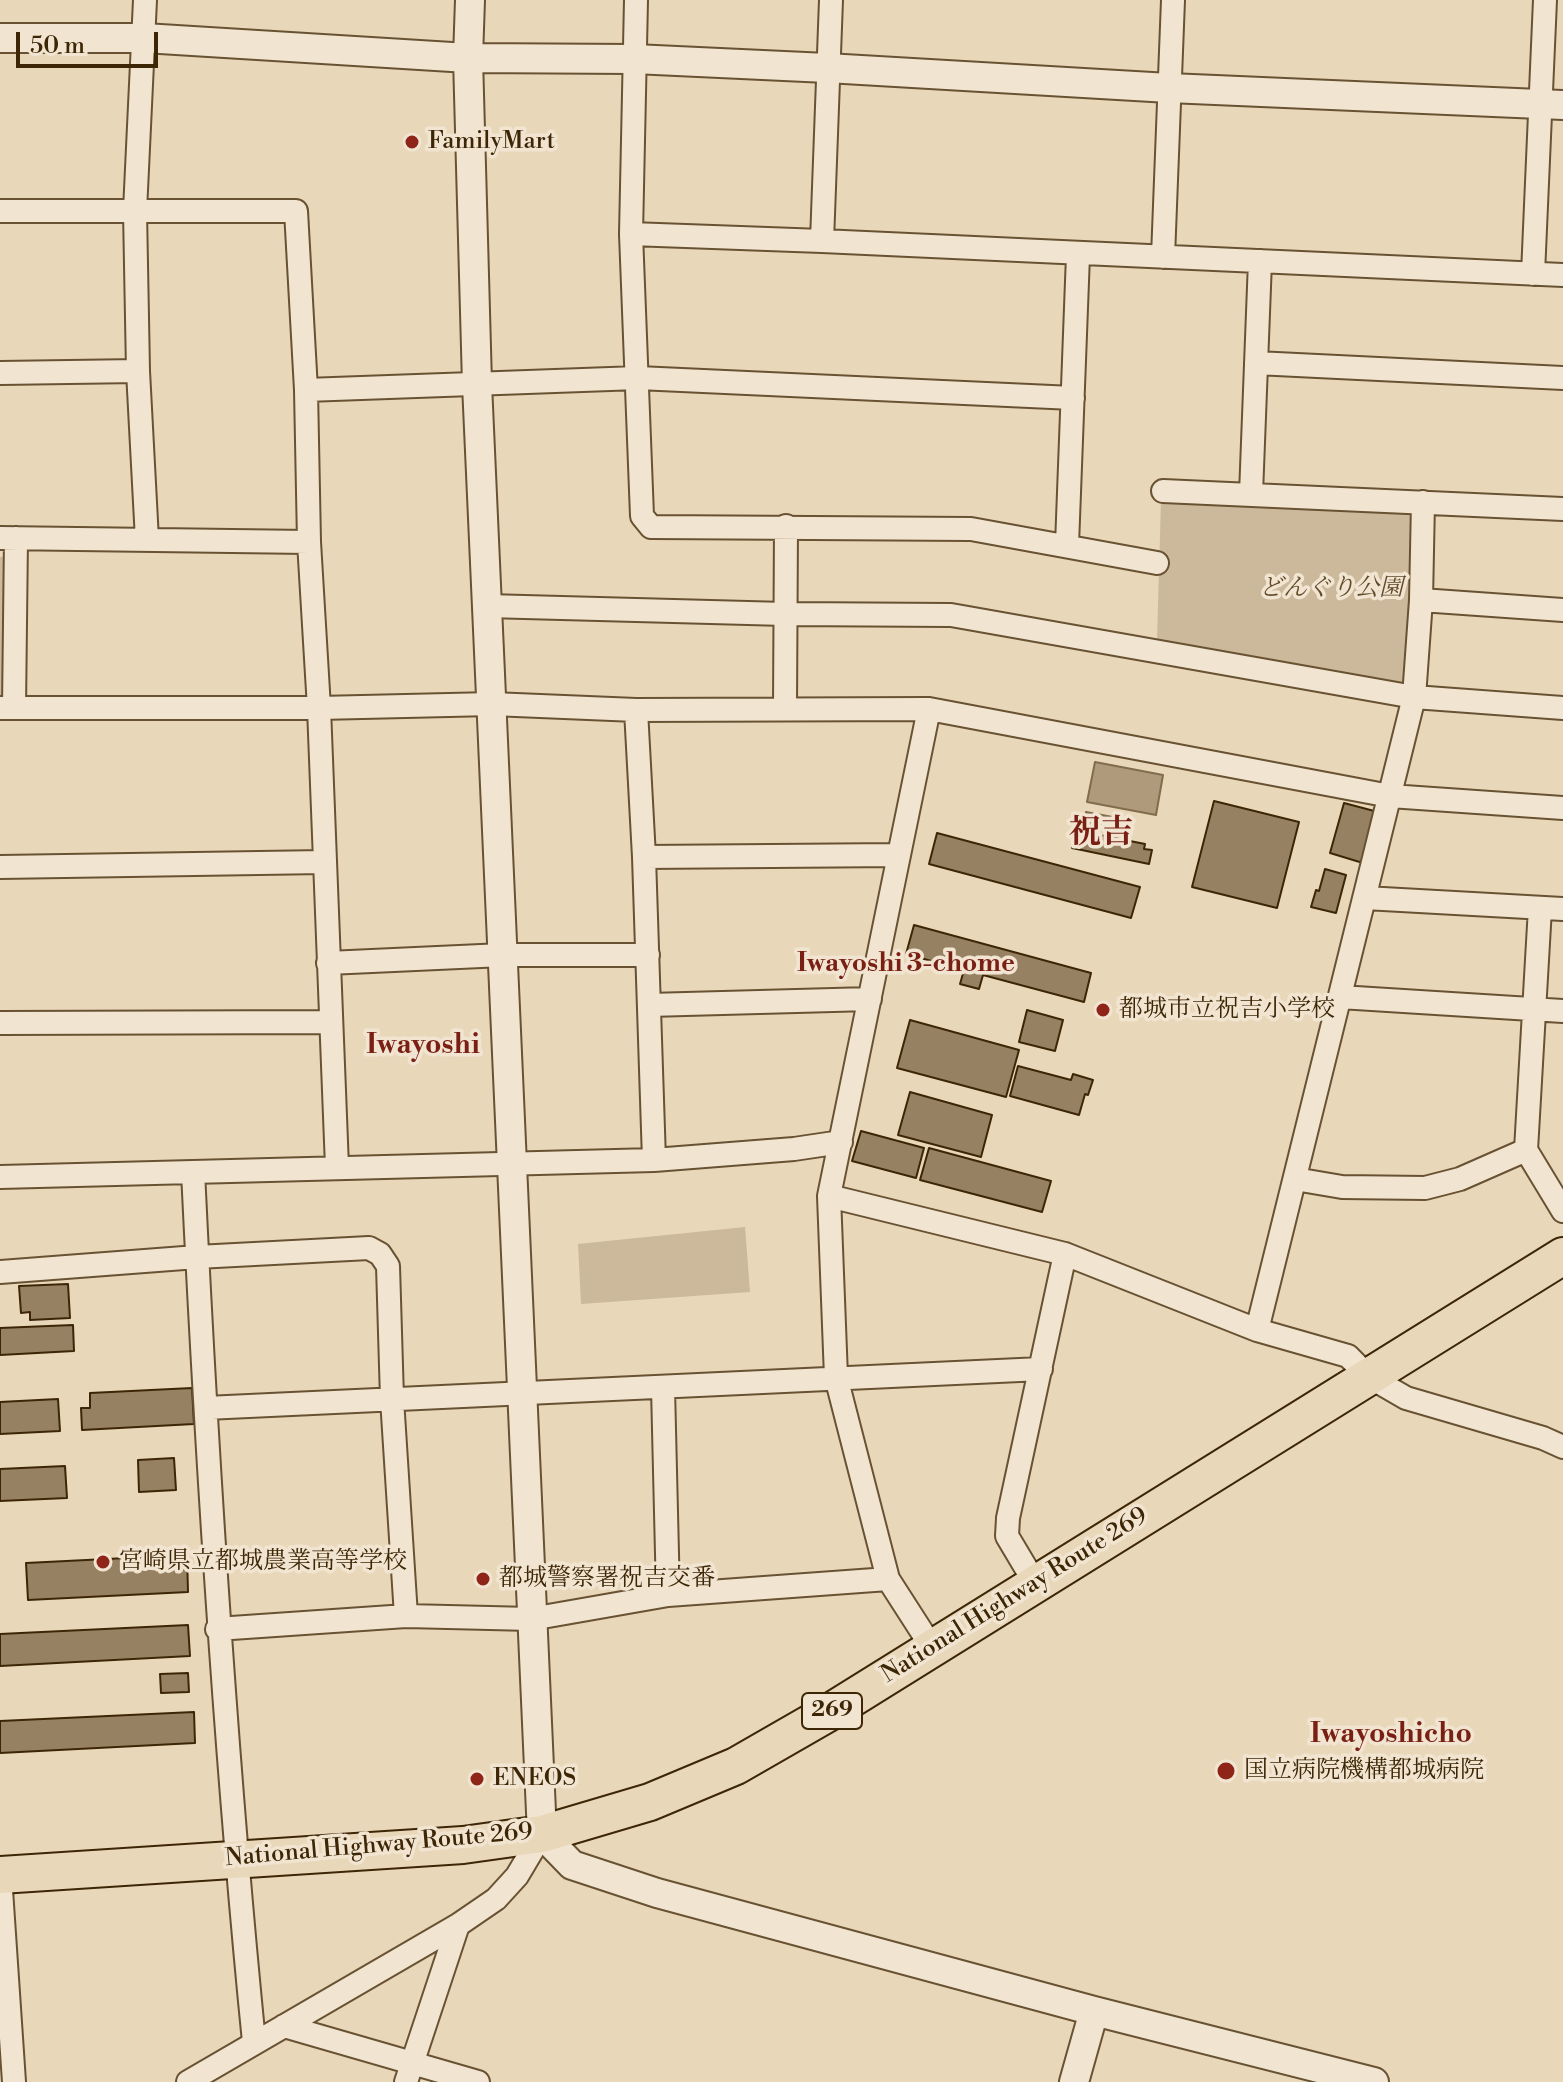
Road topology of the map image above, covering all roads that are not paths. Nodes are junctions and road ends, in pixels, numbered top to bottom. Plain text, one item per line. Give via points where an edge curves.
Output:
1 (145, 0) edge
2 (470, 0) edge
3 (636, 0) edge
4 (831, 0) edge
5 (1173, 0) edge
6 (1545, 0) edge
7 (0, 38) edge
8 (144, 38) junction
9 (468, 58) junction
10 (634, 59) junction
11 (827, 68) junction
12 (1169, 88) junction
13 (1551, 104) edge
14 (0, 211) edge
15 (135, 211) junction
16 (631, 234) junction
17 (822, 241) junction
18 (1078, 255) junction
19 (1163, 257) junction
20 (1260, 261) junction
21 (1533, 274) junction
22 (1563, 275) edge
23 (1256, 363) junction
24 (138, 371) junction
25 (0, 373) edge
26 (638, 378) junction
27 (1563, 378) edge
28 (477, 384) junction
29 (306, 390) junction
30 (1073, 398) junction
31 (1163, 491) dead end
32 (1251, 494) junction
33 (1423, 502) junction
34 (1563, 509) edge
35 (786, 526) junction
36 (8, 538) edge
37 (147, 540) junction
38 (309, 542) junction
39 (1067, 545) junction
40 (1157, 563) dead end
41 (1421, 600) junction
42 (487, 606) junction
43 (1563, 610) edge
44 (785, 614) junction
45 (1414, 697) junction
46 (492, 704) junction
47 (7, 708) edge
48 (319, 708) junction
49 (785, 708) junction
50 (1563, 708) edge
51 (929, 709) junction
52 (636, 710) junction
53 (1390, 796) junction
54 (1563, 808) edge
55 (898, 855) junction
56 (644, 857) junction
57 (324, 862) junction
58 (0, 867) edge
59 (1365, 898) junction
60 (1540, 908) junction
61 (1563, 909) edge
62 (503, 955) junction
63 (648, 955) junction
64 (328, 963) junction
65 (1340, 997) junction
66 (870, 999) junction
67 (649, 1005) junction
68 (1533, 1009) junction
69 (1563, 1011) edge
70 (331, 1022) junction
71 (0, 1023) edge
72 (841, 1142) junction
73 (1526, 1150) junction
74 (654, 1160) junction
75 (511, 1163) junction
76 (337, 1167) junction
77 (193, 1172) junction
78 (0, 1177) edge
79 (1295, 1179) junction
80 (829, 1196) junction
81 (1563, 1211) edge
82 (1065, 1254) junction
83 (1563, 1256) edge
84 (197, 1257) junction
85 (0, 1272) edge
86 (1257, 1330) junction
87 (1041, 1369) junction
88 (1368, 1376) junction
89 (836, 1377) junction
90 (663, 1388) junction
91 (522, 1394) junction
92 (392, 1399) junction
93 (206, 1408) junction
94 (1563, 1447) edge
95 (888, 1579) junction
96 (1035, 1583) junction
97 (668, 1595) junction
98 (406, 1616) junction
99 (531, 1619) junction
100 (217, 1629) junction
101 (933, 1649) junction
102 (542, 1834) junction
103 (236, 1858) junction
104 (0, 1875) edge
105 (458, 1925) junction
106 (1094, 2011) junction
107 (284, 2026) junction
108 (254, 2042) junction
109 (408, 2073) edge
110 (7, 2082) edge
111 (14, 2082) edge
112 (188, 2082) edge
113 (478, 2082) edge
114 (1074, 2082) edge
115 (1374, 2082) edge

1 - 8 street
2 - 9 street
3 - 10 street
4 - 11 street
5 - 12 street
6 - 13 street
7 - 8 street
8 - 9 street
8 - 15 street
9 - 10 street
9 - 28 street
10 - 11 street
10 - 16 street
11 - 12 street
11 - 17 street
12 - 13 street
12 - 19 street
13 - 21 street
14 - 15 street
15 - 24 street
15 - 29 street via 296,211
16 - 17 street
16 - 26 street
17 - 18 street
18 - 19 street
18 - 30 street
19 - 20 street
20 - 21 street
20 - 23 street
21 - 22 street
23 - 27 street
23 - 32 street
24 - 25 street
24 - 37 street
26 - 28 street
26 - 30 street
26 - 35 street via 642,516 651,527
28 - 29 street
28 - 42 street
29 - 38 street
30 - 39 street
31 - 32 street
32 - 33 street
33 - 34 street
33 - 41 street
35 - 39 street via 971,529
35 - 44 street
36 - 37 street
36 - 47 street
37 - 38 street
38 - 48 street
39 - 40 street
41 - 43 street
41 - 45 street
42 - 44 street
42 - 46 street
44 - 45 street via 951,615
44 - 49 street
45 - 50 street
45 - 53 street
46 - 48 street
46 - 52 street
46 - 62 street
47 - 48 street
48 - 57 street
49 - 51 street
49 - 52 street
51 - 53 street
51 - 55 street
52 - 56 street
53 - 54 street
53 - 59 street
55 - 56 street
55 - 66 street
56 - 63 street
57 - 58 street
57 - 64 street
59 - 60 street
59 - 65 street
60 - 61 street
60 - 68 street
62 - 63 street
62 - 64 street
62 - 75 street
63 - 67 street
64 - 70 street
65 - 68 street
65 - 79 street
66 - 67 street
66 - 72 street
67 - 74 street
68 - 69 street
68 - 73 street
70 - 71 street
70 - 76 street
72 - 74 street
72 - 80 street
73 - 79 street via 1425,1188 1342,1187
73 - 81 street
74 - 75 street
75 - 76 street
75 - 91 street
76 - 77 street
77 - 78 street
77 - 84 street
79 - 86 street
80 - 82 street
80 - 89 street
82 - 86 street
82 - 87 street
83 - 88 highway, National Highway Route 269 / 269
84 - 85 street
84 - 92 street via 369,1248 380,1254 388,1266
84 - 93 street
86 - 88 street via 1348,1356
87 - 89 street
87 - 96 street via 1007,1527 1007,1536
88 - 94 street via 1406,1398
88 - 96 highway, National Highway Route 269 / 269
89 - 90 street
89 - 95 street
90 - 91 street
90 - 97 street
91 - 92 street
91 - 99 street
92 - 93 street
92 - 98 street
93 - 100 street
95 - 97 street
95 - 101 street
96 - 101 highway, National Highway Route 269 / 269
97 - 99 street
98 - 99 street
98 - 100 street
99 - 102 street
100 - 103 street
101 - 102 highway, National Highway Route 269 / 269 via 736,1766 650,1802
102 - 103 highway, National Highway Route 269 / 269 via 463,1845
102 - 105 street via 496,1899
102 - 106 street via 572,1865 657,1893
103 - 104 highway, National Highway Route 269 / 269
103 - 108 street
104 - 111 street
105 - 107 street
105 - 109 street
106 - 114 street
106 - 115 street
107 - 108 street
107 - 109 street
108 - 112 street
109 - 113 street
110 - 111 street

